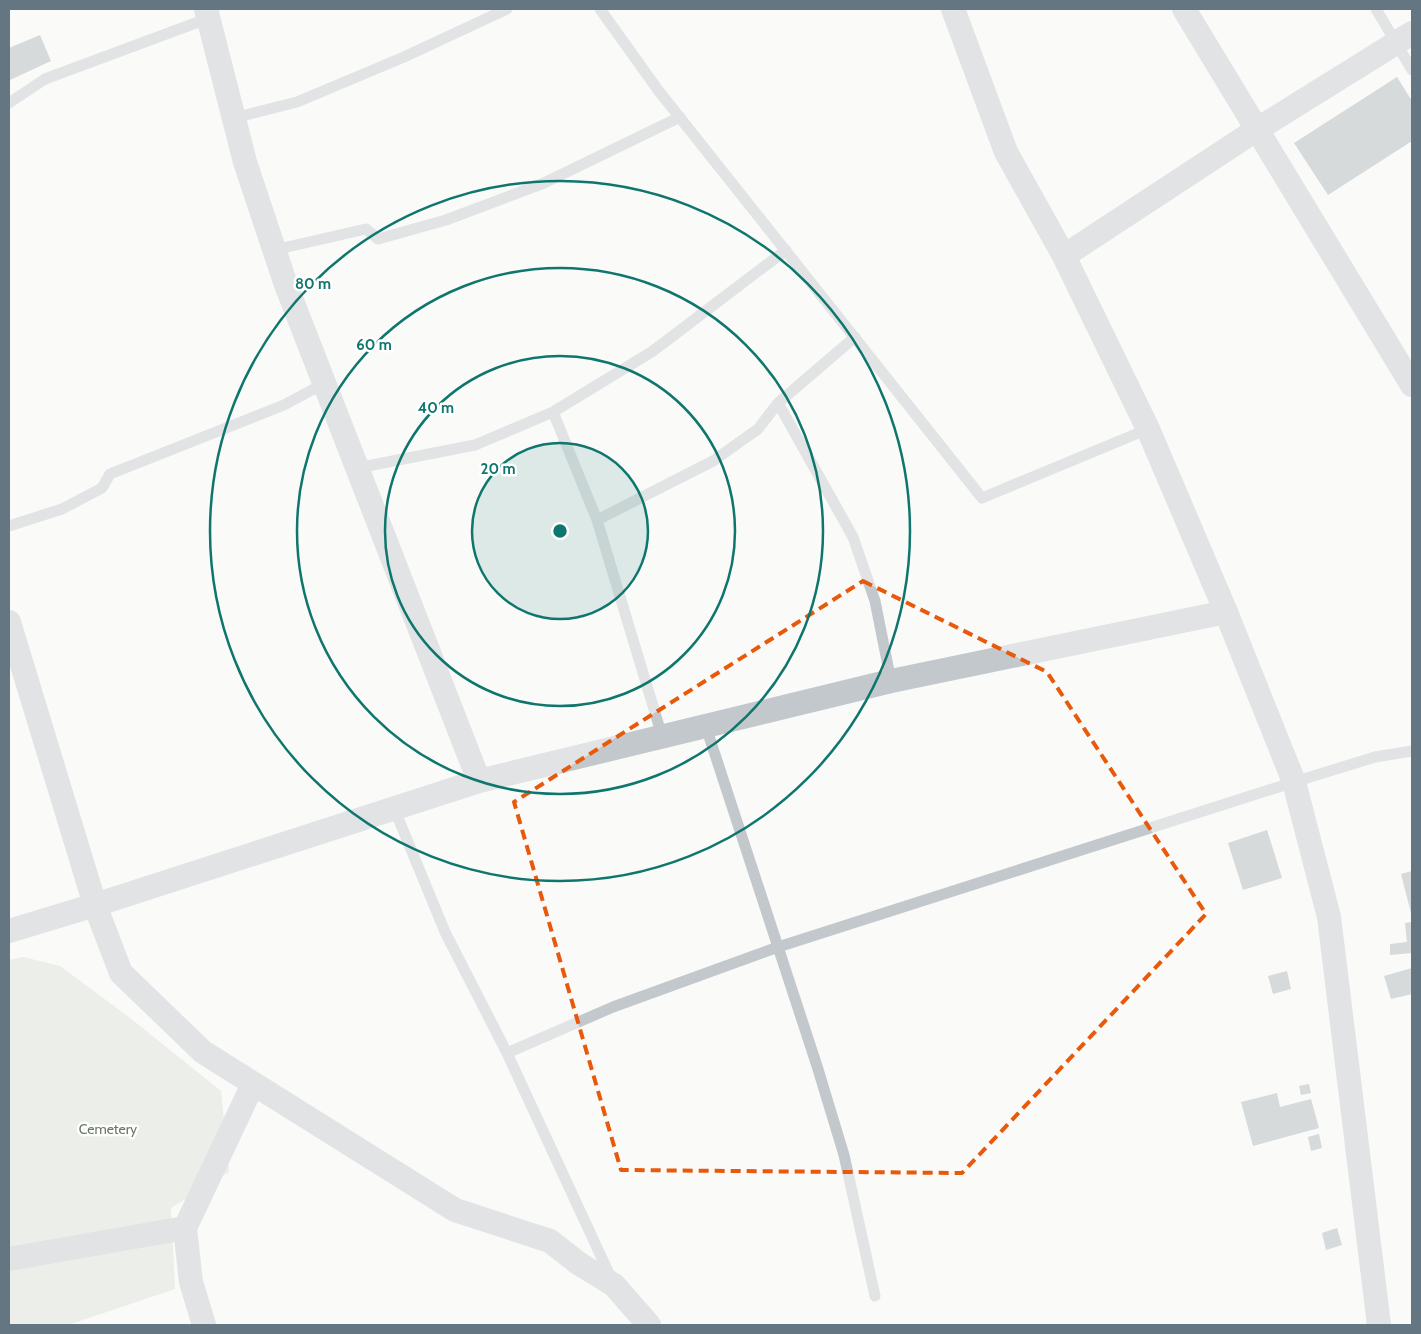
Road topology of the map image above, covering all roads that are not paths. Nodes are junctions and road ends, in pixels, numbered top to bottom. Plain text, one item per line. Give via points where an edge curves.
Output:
1 (507, 9) edge
2 (953, 9) edge
3 (1184, 9) edge
4 (1376, 9) edge
5 (604, 10) edge
6 (207, 13) edge
7 (1404, 38) edge
8 (1412, 70) edge
9 (9, 103) edge
10 (680, 117) junction
11 (234, 118) junction
12 (1256, 130) junction
13 (274, 250) junction
14 (786, 250) junction
15 (1064, 256) junction
16 (855, 337) junction
17 (324, 384) junction
18 (1412, 386) edge
19 (778, 403) junction
20 (553, 412) junction
21 (1148, 429) junction
22 (357, 468) junction
23 (597, 520) junction
24 (9, 526) edge
25 (1226, 612) junction
26 (9, 622) edge
27 (892, 681) junction
28 (706, 726) junction
29 (662, 736) junction
30 (1412, 751) edge
31 (479, 781) junction
32 (1294, 782) junction
33 (394, 808) junction
34 (95, 905) junction
35 (9, 931) edge
36 (778, 946) junction
37 (507, 1053) junction
38 (253, 1084) junction
39 (185, 1228) junction
40 (9, 1259) edge
41 (614, 1284) junction
42 (875, 1296) dead end
43 (204, 1325) edge
44 (649, 1325) edge
45 (1379, 1325) edge

1 - 11 lane via 297,102
2 - 15 street via 1006,152
3 - 12 street
4 - 7 lane
5 - 10 lane
6 - 9 lane via 45,79
6 - 11 street
7 - 8 lane
7 - 12 street
10 - 13 lane via 544,183 446,220 378,240 366,229
10 - 14 lane
11 - 13 street
12 - 15 street
12 - 18 street
13 - 17 street
14 - 16 lane
14 - 20 lane via 652,351
15 - 21 street
16 - 19 lane
16 - 21 lane via 982,498
17 - 22 street
17 - 24 lane via 284,405 110,474 102,488 62,510
19 - 23 lane via 758,429 713,461
19 - 27 lane via 853,537 875,601
20 - 22 lane via 475,445
20 - 23 lane
21 - 25 street
22 - 31 street
23 - 29 lane
25 - 27 street
25 - 32 street
26 - 34 street
27 - 28 street
28 - 29 street
28 - 36 lane
29 - 31 street
30 - 32 lane via 1375,757
31 - 33 street
32 - 36 lane
32 - 45 street via 1329,917
33 - 34 street
33 - 37 lane via 445,932
34 - 35 street
34 - 38 street via 121,973 202,1052
36 - 37 lane via 614,1007
36 - 42 lane via 844,1155
37 - 41 lane
38 - 39 street
38 - 41 street via 455,1210 550,1241 578,1263
39 - 40 street
39 - 43 street via 190,1282
41 - 44 street

